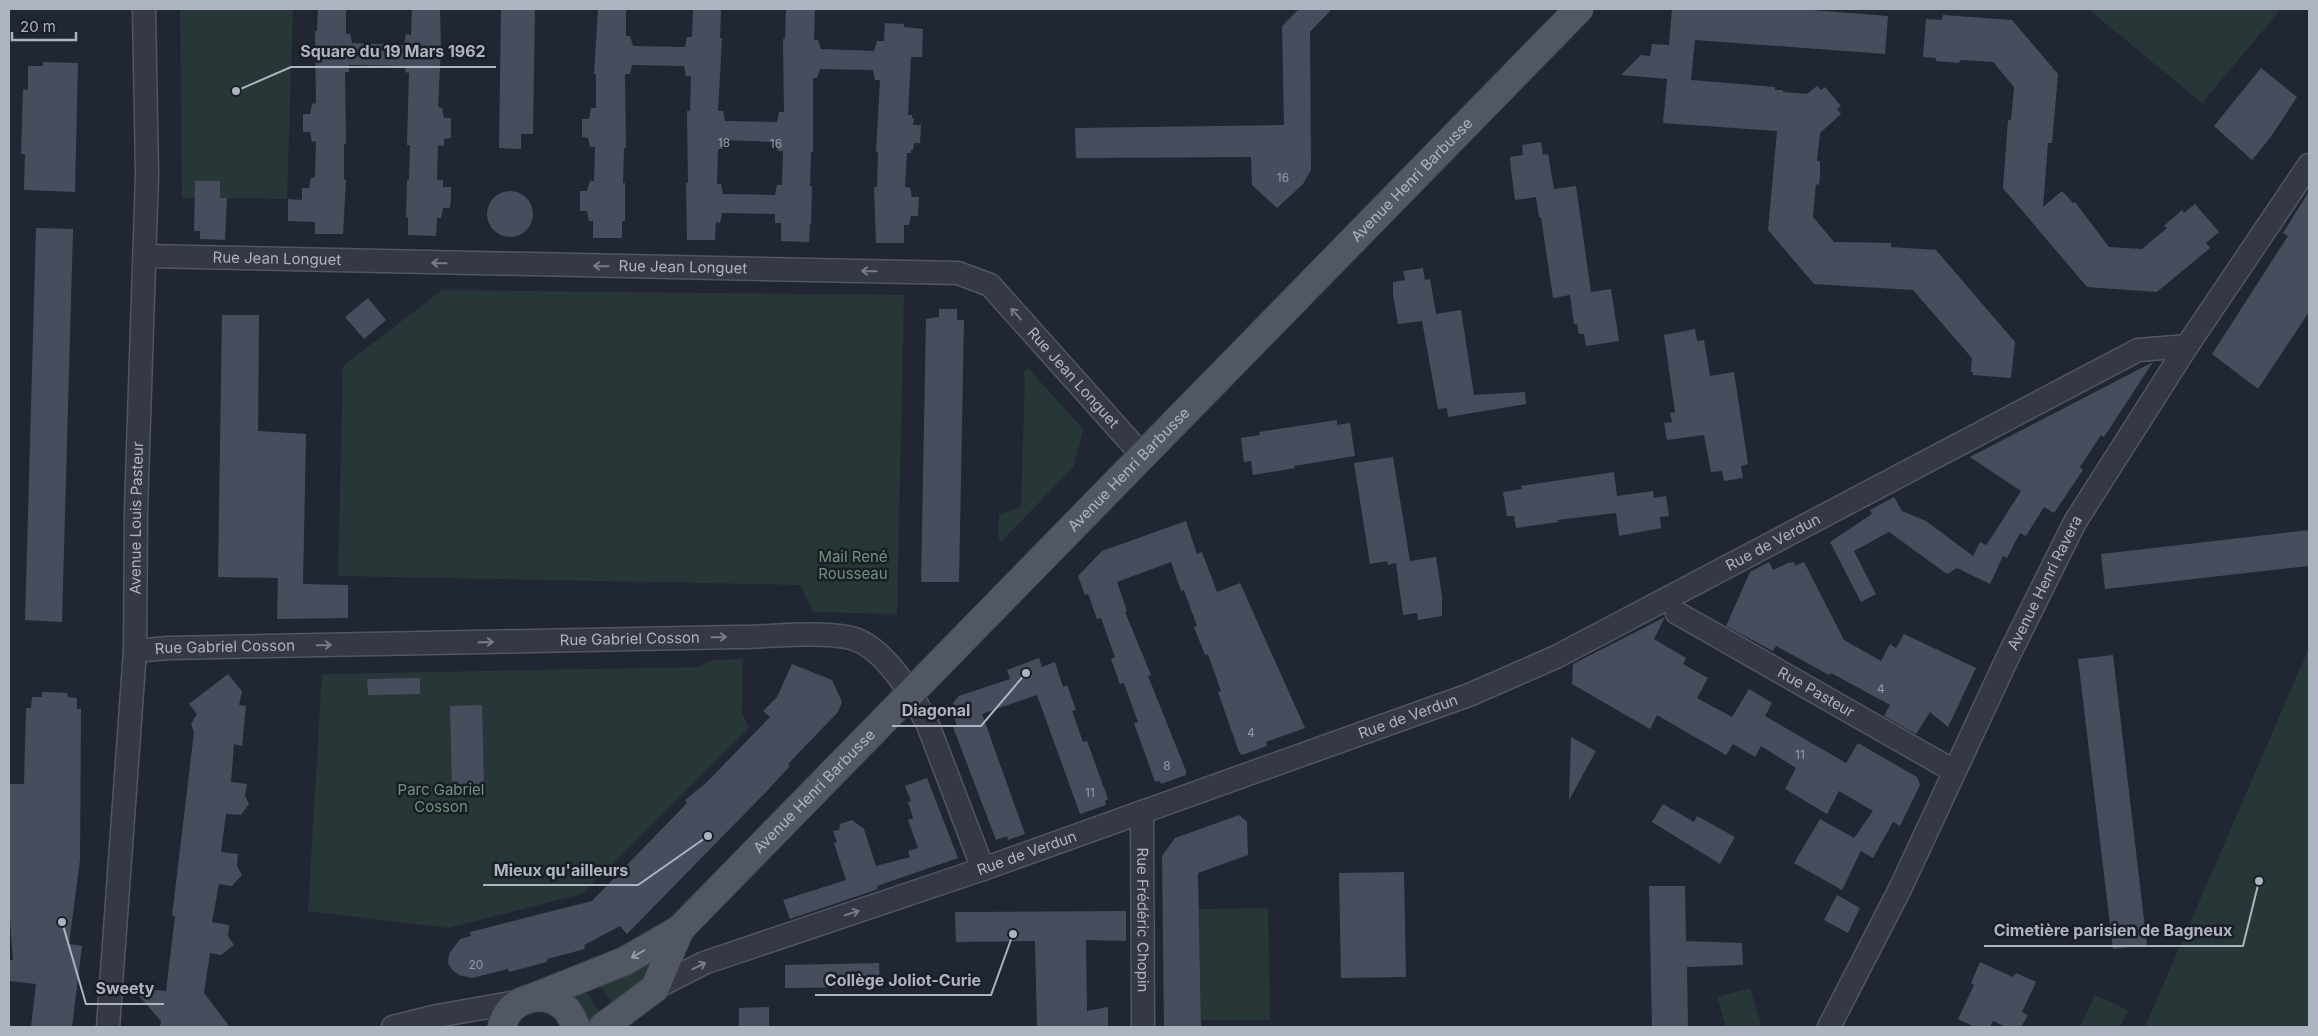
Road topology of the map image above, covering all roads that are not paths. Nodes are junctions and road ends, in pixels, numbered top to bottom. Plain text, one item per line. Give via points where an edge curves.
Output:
1 (144, 9) edge
2 (1579, 9) edge
3 (2309, 165) edge
4 (145, 256) junction
5 (2187, 346) junction
6 (1142, 455) junction
7 (1677, 613) dead end
8 (135, 652) junction
9 (910, 693) junction
10 (1954, 771) junction
11 (1142, 812) junction
12 (983, 869) junction
13 (680, 929) junction
14 (655, 988) junction
15 (527, 999) junction
16 (460, 1013) junction
17 (108, 1027) edge
18 (394, 1027) edge
19 (493, 1027) edge
20 (502, 1027) edge
21 (576, 1027) edge
22 (603, 1027) edge
23 (1143, 1027) edge
24 (1829, 1027) edge

1 - 4 street, Avenue Louis Pasteur
2 - 6 main road, Avenue Henri Barbusse
3 - 5 street, Avenue Henri Ravera
6 -> 4 street, Rue Jean Longuet via 990,285 958,273
4 - 8 street, Avenue Louis Pasteur via 136,510
5 - 10 street, Avenue Henri Ravera via 2075,522
5 - 11 street, Rue de Verdun via 2138,350 1556,657 1469,695
6 - 9 main road, Avenue Henri Barbusse
7 - 10 street, Rue Pasteur
8 -> 9 street, Rue Gabriel Cosson via 176,648 824,636 852,638 873,649
8 - 17 street, Avenue Louis Pasteur
9 - 12 street, Rue Gabriel Cosson via 928,725
9 - 13 main road, Avenue Henri Barbusse
10 - 24 street, Avenue Henri Ravera via 1900,888
11 - 12 street, Rue de Verdun
11 - 23 street, Rue Frédéric Chopin
14 -> 12 street, Rue de Verdun via 704,963
13 - 14 main road, Avenue Henri Barbusse
13 -> 15 main road, Avenue Henri Barbusse via 625,962
14 - 22 main road, Rue de Verdun
15 - 16 street
15 - 20 main road via 507,1014
15 - 21 main road via 543,997 555,1001 572,1016
16 - 18 street
16 - 19 street via 481,1019

